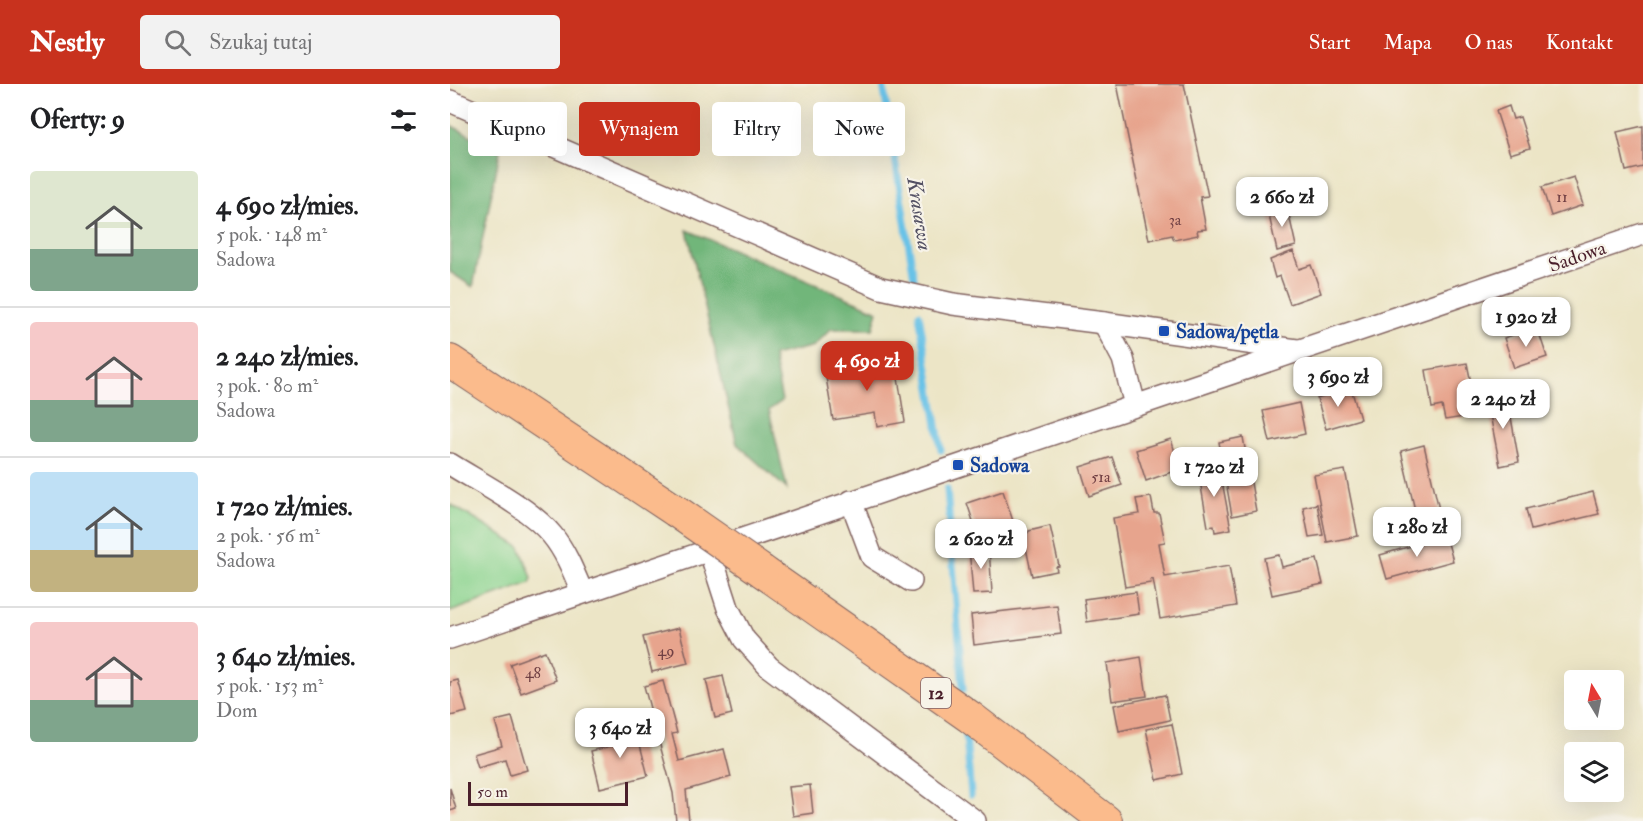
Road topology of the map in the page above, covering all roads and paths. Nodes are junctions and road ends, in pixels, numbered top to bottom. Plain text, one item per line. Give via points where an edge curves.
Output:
1 (450, 101) edge
2 (1643, 234) edge
3 (1104, 322) junction
4 (1302, 351) junction
5 (450, 361) edge
6 (1135, 405) junction
7 (450, 464) edge
8 (851, 501) junction
9 (709, 549) junction
10 (911, 580) dead end
11 (582, 592) junction
12 (450, 638) edge
13 (975, 821) edge
14 (1106, 821) edge

1 - 3 street, Sadowa via 881,288 953,304
2 - 4 street, Sadowa
3 - 4 street, Sadowa
3 - 6 street via 1123,359
4 - 6 street
5 - 14 highway, 12, bridge via 762,571 970,717
6 - 8 street
7 - 11 street via 526,512 552,534
8 - 9 street
8 - 10 street via 872,557
9 - 11 street
9 - 13 street via 744,639 769,667
11 - 12 street

